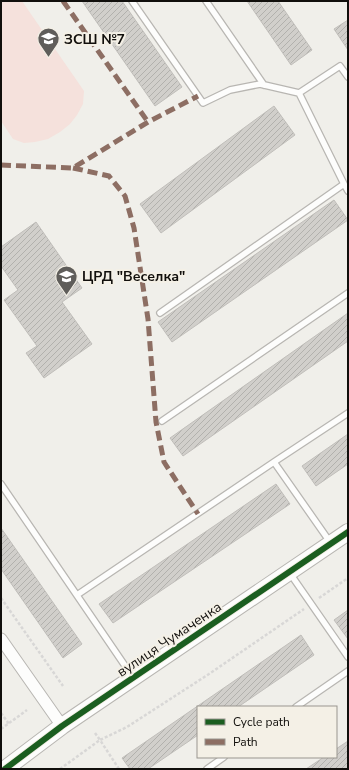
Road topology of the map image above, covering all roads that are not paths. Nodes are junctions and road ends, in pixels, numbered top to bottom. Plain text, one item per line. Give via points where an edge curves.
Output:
1 (132, 1) edge
2 (206, 1) edge
3 (348, 77) edge
4 (264, 85) junction
5 (299, 93) junction
6 (344, 184) junction
7 (348, 191) edge
8 (348, 292) edge
9 (160, 313) dead end
10 (348, 413) edge
11 (162, 422) dead end
12 (274, 462) junction
13 (1, 484) edge
14 (348, 532) edge
15 (331, 544) junction
16 (289, 572) junction
17 (77, 595) junction
18 (1, 639) edge
19 (348, 657) edge
20 (348, 671) edge
21 (134, 678) junction
22 (297, 706) edge
23 (62, 726) junction
24 (223, 758) edge
25 (5, 769) edge
26 (207, 769) edge

1 - 4 lane via 203,103 230,90
2 - 4 lane
3 - 5 lane via 340,66
4 - 5 lane
5 - 6 lane
6 - 7 lane
6 - 9 lane
8 - 11 lane
10 - 12 lane
12 - 15 lane
12 - 17 lane
13 - 17 lane
14 - 15 street, вулиця Чумаченка
15 - 16 street, вулиця Чумаченка
16 - 19 lane
16 - 21 street, вулиця Чумаченка
17 - 21 lane
18 - 23 street
20 - 22 lane
21 - 23 street, вулиця Чумаченка
23 - 25 street, вулиця Чумаченка
24 - 26 lane

